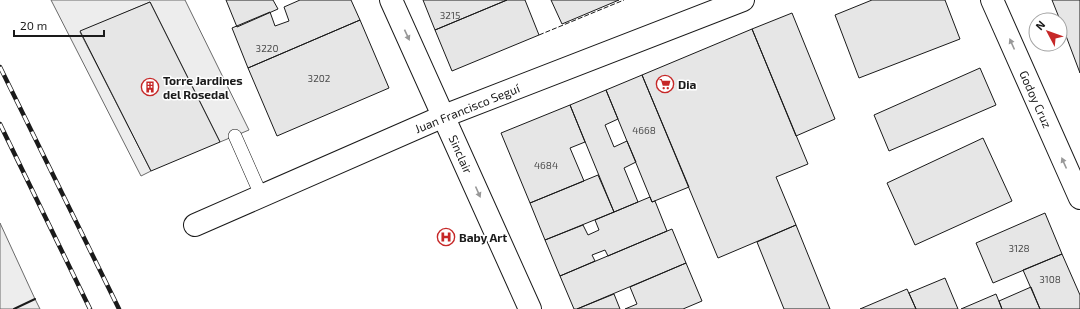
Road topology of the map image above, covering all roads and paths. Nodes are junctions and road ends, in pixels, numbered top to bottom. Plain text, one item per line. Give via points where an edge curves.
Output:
1 (391, 0) edge
2 (743, 0) edge
3 (992, 0) edge
4 (444, 116) junction
5 (235, 136) dead end
6 (261, 195) junction
7 (1080, 198) edge
8 (195, 225) dead end
9 (530, 309) edge

1 -> 4 street, Sinclair
2 - 4 street, Juan Francisco Seguí
7 -> 3 street, Godoy Cruz
4 - 6 street, Juan Francisco Seguí
4 -> 9 street, Sinclair
5 - 6 lane
6 - 8 street, Juan Francisco Seguí

